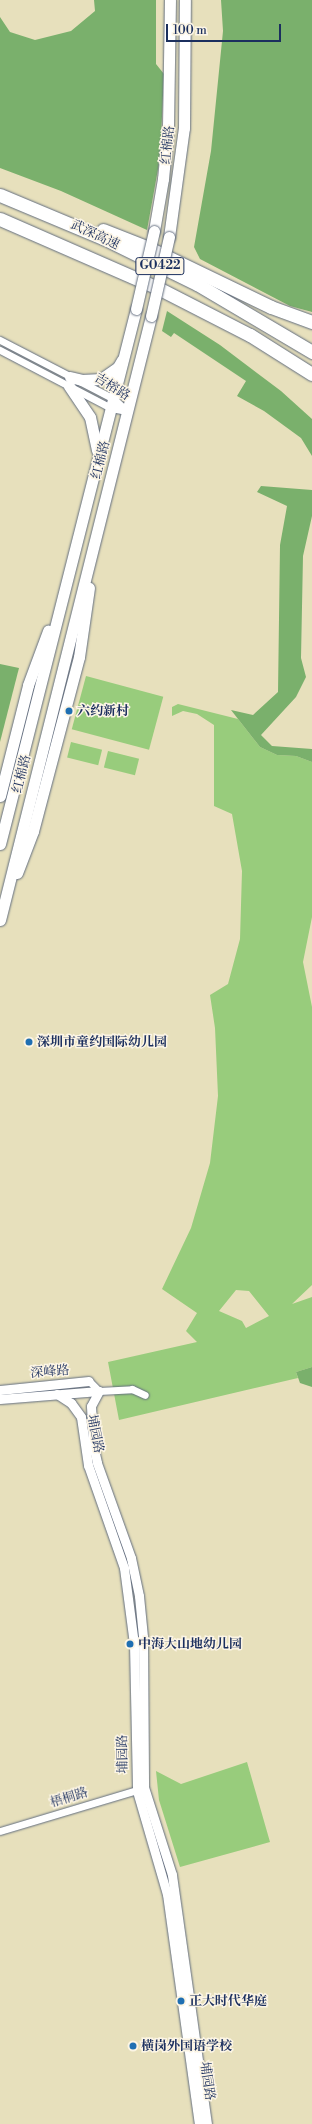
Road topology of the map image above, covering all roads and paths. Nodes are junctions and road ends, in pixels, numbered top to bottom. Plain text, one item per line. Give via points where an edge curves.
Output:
1 (170, 0) edge
2 (185, 0) edge
3 (0, 195) edge
4 (0, 219) edge
5 (62, 220) junction
6 (312, 322) edge
7 (0, 340) edge
8 (0, 350) edge
9 (312, 352) edge
10 (124, 358) junction
11 (312, 374) edge
12 (70, 382) junction
13 (112, 404) junction
14 (127, 411) junction
15 (98, 462) junction
16 (65, 588) junction
17 (0, 796) edge
18 (0, 844) edge
19 (0, 920) edge
20 (89, 1381) joint
21 (0, 1390) edge
22 (99, 1391) junction
23 (57, 1394) junction
24 (145, 1395) dead end
25 (0, 1398) edge
26 (140, 1789) junction
27 (0, 1831) edge
28 (199, 2124) edge
29 (208, 2124) edge

1 - 10 main road, 红棉路, bridge via 168,126 164,179
2 - 14 main road, 红棉路, bridge via 184,128 169,237
3 - 5 highway, 武深高速 / G0422
4 - 11 highway, 武深高速 / G0422 via 158,288 250,335
5 - 6 highway via 104,230 145,246 271,307
5 - 9 highway, 武深高速 / G0422 via 197,284
7 - 12 street, 吉榕路
8 - 12 street, 吉榕路
10 - 12 main road via 118,367 101,379
10 - 13 main road, 红棉路
12 - 13 street, 吉榕路
12 - 15 main road via 90,417 97,444
13 - 14 street, 吉榕路
13 - 15 main road, 红棉路
14 - 19 main road, 红棉路
15 - 16 main road, 红棉路
16 - 17 main road via 28,685
16 - 18 main road, 红棉路
20 - 21 street, 深峰路
20 - 22 street, 深峰路
22 - 23 street, 深峰路
22 - 24 street, 深峰路 via 132,1389
22 - 26 street, 埔园路 via 91,1406 93,1445 131,1558 139,1596 144,1651
23 - 25 street, 深峰路
23 - 26 street, 埔园路 via 71,1403 81,1417 88,1465 124,1568 134,1644
26 - 27 street, 梧桐路
26 - 28 street, 埔园路 via 167,1894
26 - 29 street, 埔园路 via 172,1875

